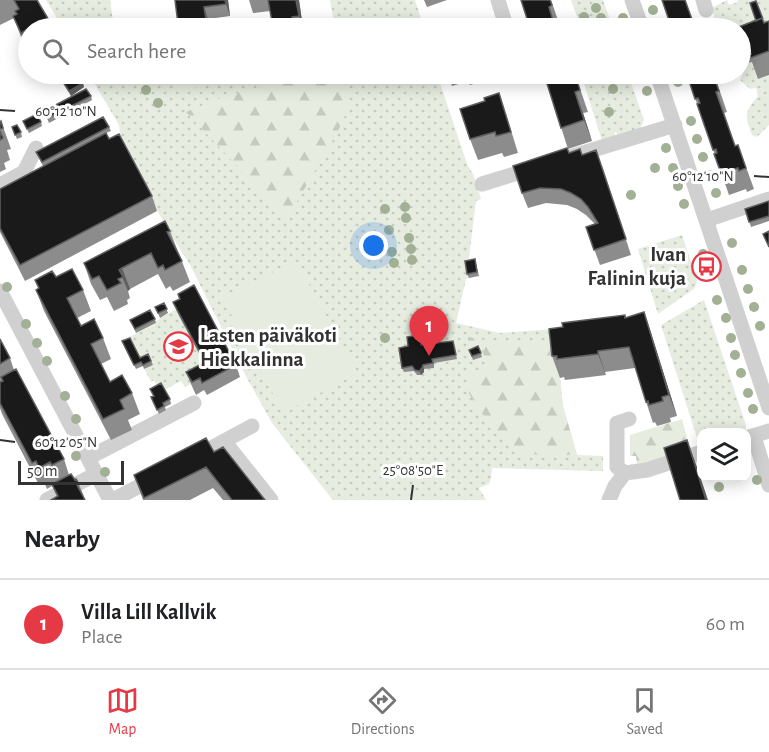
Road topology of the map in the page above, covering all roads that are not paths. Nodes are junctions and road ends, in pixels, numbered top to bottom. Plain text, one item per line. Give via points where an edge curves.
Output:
1 (498, 0) edge
2 (632, 0) edge
3 (503, 18) edge
4 (638, 18) edge
5 (661, 84) edge
6 (675, 125) junction
7 (36, 148) dead end
8 (482, 184) dead end
9 (0, 185) edge
10 (769, 199) edge
11 (707, 220) junction
12 (0, 291) edge
13 (194, 403) dead end
14 (769, 408) edge
15 (629, 419) dead end
16 (252, 426) dead end
17 (769, 431) edge
18 (224, 441) junction
19 (752, 441) edge
20 (697, 454) edge
21 (88, 458) junction
22 (186, 461) edge
23 (169, 470) edge
24 (625, 473) junction
25 (96, 474) junction
26 (769, 485) edge
27 (609, 491) edge
28 (47, 500) edge
29 (112, 500) edge
30 (271, 500) edge

1 - 3 street
2 - 4 street
5 - 6 street
6 - 8 street
6 - 11 street
7 - 9 street via 24,172
10 - 11 street
11 - 14 street
12 - 21 street
13 - 21 street
15 - 24 street via 617,423 616,466
16 - 18 street
17 - 19 street
18 - 22 street
18 - 30 street
19 - 26 street
20 - 24 street
21 - 25 street
23 - 29 street
24 - 27 street
25 - 28 street
25 - 29 street

